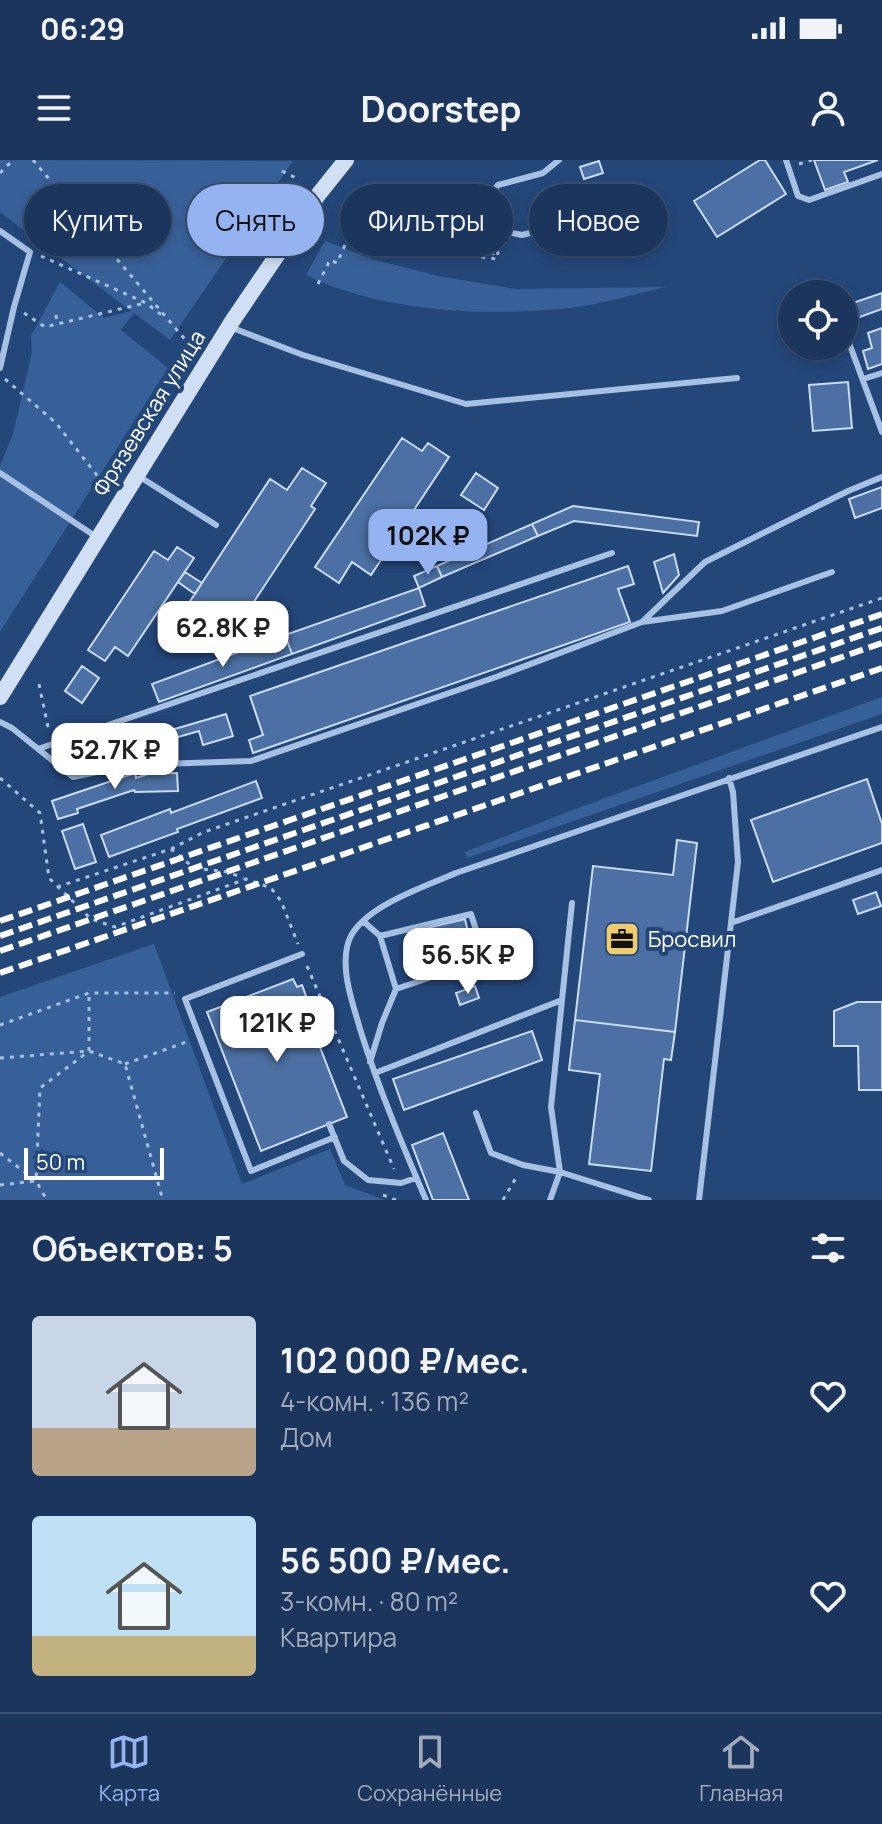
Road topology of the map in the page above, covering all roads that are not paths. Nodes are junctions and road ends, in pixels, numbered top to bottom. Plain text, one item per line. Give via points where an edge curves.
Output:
1 (346, 160) edge
2 (559, 160) edge
3 (786, 160) edge
4 (882, 174) edge
5 (324, 188) edge
6 (0, 231) edge
7 (529, 233) edge
8 (276, 256) edge
9 (229, 326) junction
10 (856, 360) edge
11 (0, 368) edge
12 (882, 373) edge
13 (737, 378) dead end
14 (863, 379) junction
15 (880, 419) edge
16 (882, 432) edge
17 (0, 473) edge
18 (137, 475) junction
19 (882, 477) edge
20 (216, 525) dead end
21 (98, 538) junction
22 (612, 553) dead end
23 (832, 572) dead end
24 (642, 622) junction
25 (3, 686) edge
26 (0, 722) edge
27 (882, 727) edge
28 (38, 749) junction
29 (729, 778) junction
30 (882, 870) edge
31 (572, 903) dead end
32 (363, 921) junction
33 (731, 923) junction
34 (380, 936) junction
35 (302, 954) road end
36 (396, 989) junction
37 (562, 1000) junction
38 (370, 1062) junction
39 (375, 1073) junction
40 (476, 1113) dead end
41 (329, 1124) dead end
42 (335, 1137) junction
43 (560, 1172) junction
44 (416, 1178) junction
45 (426, 1200) edge
46 (550, 1200) edge
47 (649, 1200) edge
48 (699, 1200) edge

1 - 5 main road, Фрязевская улица
2 - 7 lane via 543,173 498,185 489,196 488,213 502,231
3 - 4 lane via 798,196 809,200
6 - 11 lane via 30,252
8 - 9 main road, Фрязевская улица
9 - 13 lane via 303,355 466,404
9 - 18 main road, Фрязевская улица
10 - 14 lane
12 - 14 lane
14 - 15 lane
15 - 16 lane
17 - 21 lane
18 - 20 lane
18 - 21 main road, Фрязевская улица
19 - 24 lane via 705,562
21 - 25 main road, Фрязевская улица
22 - 28 lane
23 - 24 lane via 722,611
24 - 28 lane via 251,761 130,765 73,777
26 - 28 lane
27 - 29 lane
29 - 32 lane via 456,873
29 - 33 lane via 738,862
30 - 33 lane
31 - 37 lane
32 - 34 lane
32 - 38 lane via 347,945 346,972
33 - 48 lane
34 - 36 lane
34 - 36 lane via 471,914 485,959
35 - 42 lane via 185,999 251,1171
36 - 38 lane
37 - 39 lane
37 - 43 lane via 551,1107
38 - 39 lane
39 - 44 lane
40 - 43 lane via 491,1153
41 - 42 lane
42 - 44 lane via 344,1161 368,1180 401,1183
43 - 46 lane
43 - 47 lane
44 - 45 lane

